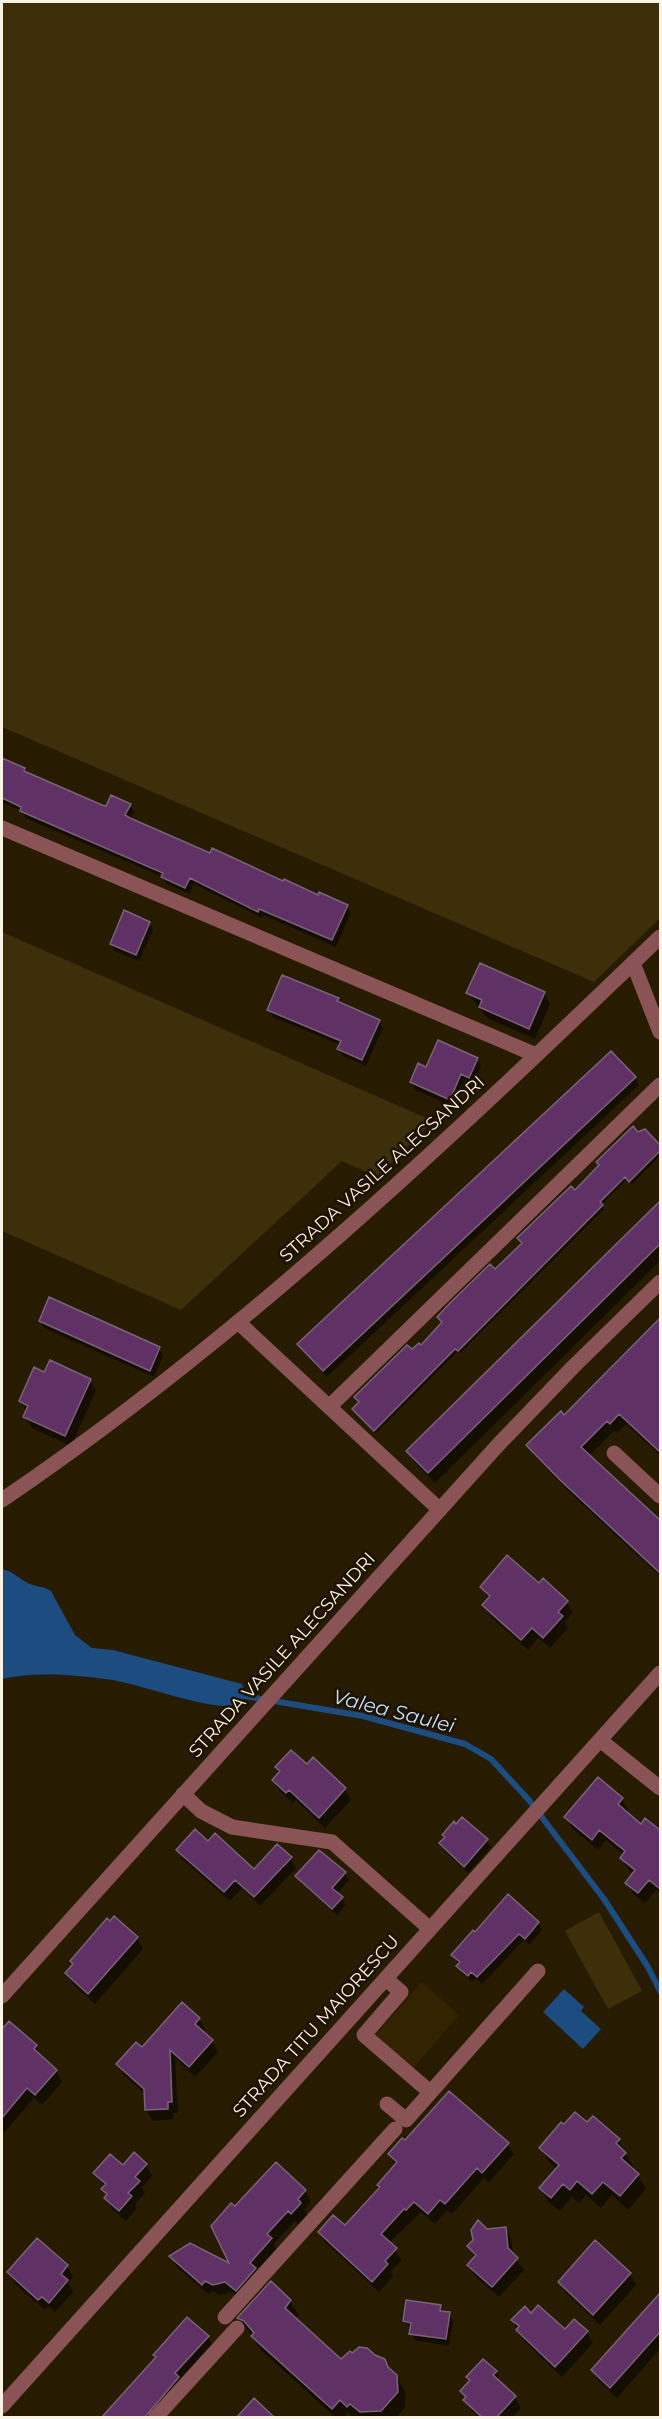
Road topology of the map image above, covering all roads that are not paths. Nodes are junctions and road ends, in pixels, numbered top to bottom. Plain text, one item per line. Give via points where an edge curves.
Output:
1 (2, 828) edge
2 (660, 937) edge
3 (633, 963) junction
4 (660, 1032) edge
5 (536, 1055) junction
6 (660, 1085) edge
7 (660, 1282) edge
8 (238, 1322) junction
9 (329, 1407) junction
10 (614, 1453) dead end
11 (660, 1496) edge
12 (2, 1500) edge
13 (440, 1510) junction
14 (660, 1672) edge
15 (600, 1740) junction
16 (660, 1788) edge
17 (183, 1794) junction
18 (430, 1929) junction
19 (538, 1971) dead end
20 (386, 1978) junction
21 (2, 1996) edge
22 (430, 2092) junction
23 (387, 2104) dead end
24 (395, 2129) dead end
25 (225, 2317) dead end
26 (237, 2328) dead end
27 (2, 2406) edge
28 (155, 2418) edge

1 - 5 street
2 - 3 street, STRADA VASILE ALECSANDRI
3 - 4 street
3 - 5 street, STRADA VASILE ALECSANDRI
5 - 8 street, STRADA VASILE ALECSANDRI via 371,1208
6 - 9 street
7 - 13 street, STRADA VASILE ALECSANDRI via 574,1366
8 - 9 street
8 - 12 street, STRADA VASILE ALECSANDRI via 67,1456
9 - 13 street
10 - 11 street
13 - 17 street, STRADA VASILE ALECSANDRI
14 - 15 street, STRADA TITU MAIORESCU
15 - 16 street
15 - 18 street, STRADA TITU MAIORESCU
17 - 18 street via 212,1818 232,1827 332,1842
17 - 21 street, STRADA VASILE ALECSANDRI
18 - 20 street, STRADA TITU MAIORESCU
19 - 22 street
20 - 22 street via 401,1992 364,2035
20 - 27 street, STRADA TITU MAIORESCU
22 - 23 street via 405,2120
24 - 25 street
26 - 28 street

